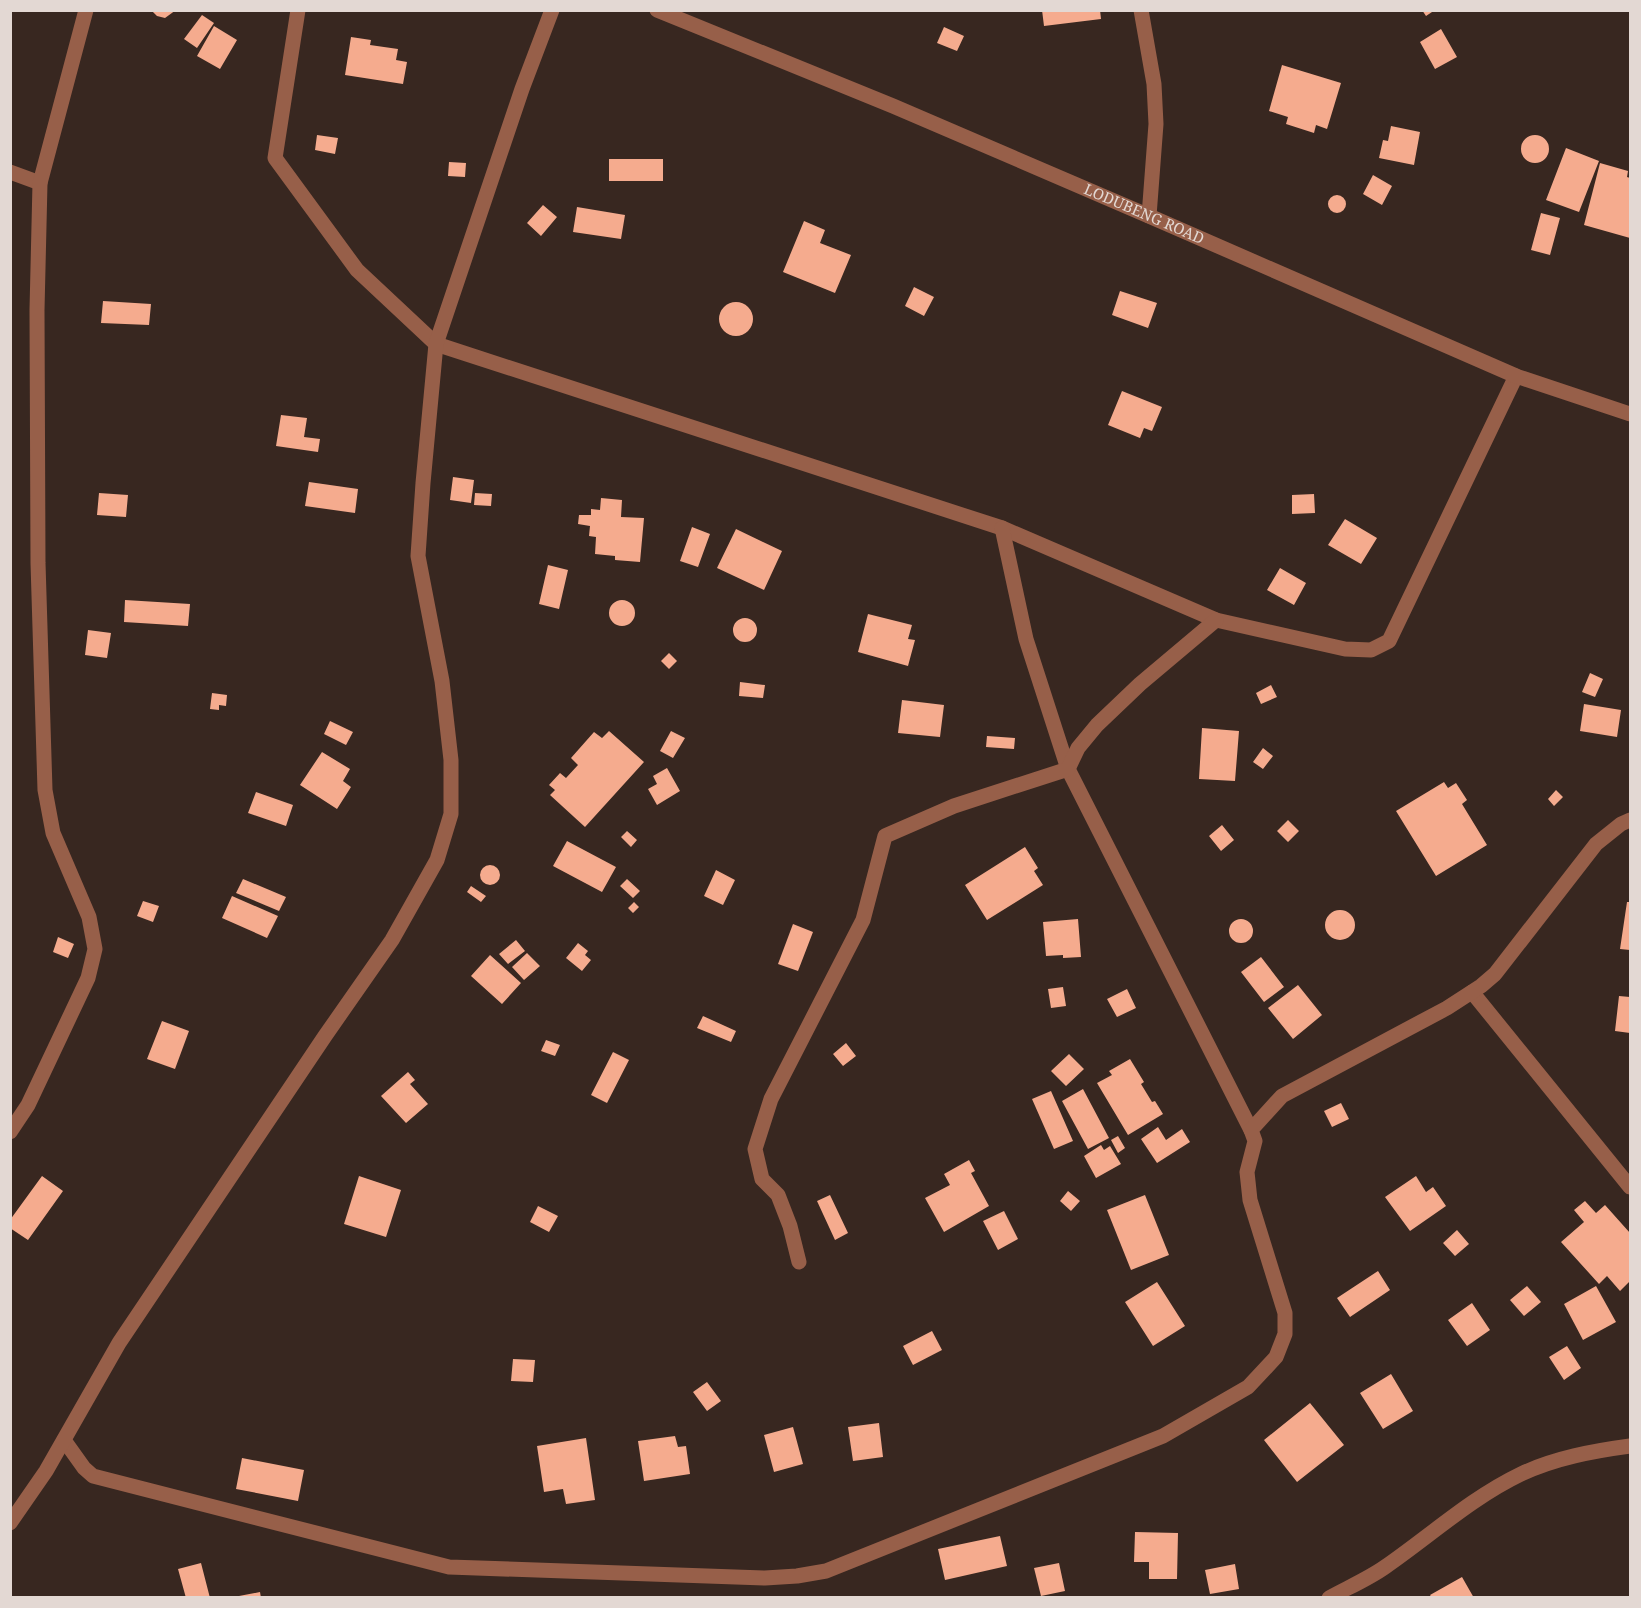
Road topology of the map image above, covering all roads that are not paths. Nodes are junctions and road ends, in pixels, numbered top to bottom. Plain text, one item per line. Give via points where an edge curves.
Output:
1 (86, 10) edge
2 (298, 10) edge
3 (552, 10) edge
4 (657, 10) edge
5 (1141, 10) edge
6 (10, 172) edge
7 (40, 183) junction
8 (1149, 216) junction
9 (436, 344) junction
10 (1516, 376) junction
11 (1630, 414) edge
12 (1002, 528) junction
13 (1216, 620) junction
14 (1068, 769) junction
15 (1630, 820) edge
16 (1472, 992) junction
17 (1251, 1130) junction
18 (10, 1132) edge
19 (1630, 1187) edge
20 (799, 1262) dead end
21 (64, 1440) junction
22 (1630, 1446) edge
23 (10, 1523) edge
24 (1329, 1598) edge

1 - 7 street
2 - 9 street via 275,158 357,270
3 - 9 street
4 - 8 street, LODUBENG ROAD
5 - 8 street via 1154,84 1156,124
6 - 7 street
7 - 18 street via 38,563 45,790 53,834 89,917 95,949 88,978 28,1105
8 - 10 street, LODUBENG ROAD
9 - 12 street
9 - 21 street via 418,556 442,681 451,760 452,814 437,860 392,940 119,1343
10 - 11 street, LODUBENG ROAD
10 - 13 street via 1389,641 1371,650 1345,649
12 - 13 street
12 - 14 street via 1026,639
13 - 14 street via 1097,725 1078,748
14 - 17 street
14 - 20 street via 954,806 885,836 863,920 771,1099 755,1149 762,1179 778,1195
15 - 16 street via 1596,844 1495,974
16 - 17 street via 1282,1096
16 - 19 street
17 - 21 street via 1255,1141 1248,1172 1251,1200 1286,1313 1285,1334 1276,1357 1248,1387 1163,1436 826,1571 765,1578 449,1567 93,1476
21 - 23 street
22 - 24 street via 1553,1461 1521,1474 1487,1493 1383,1569

